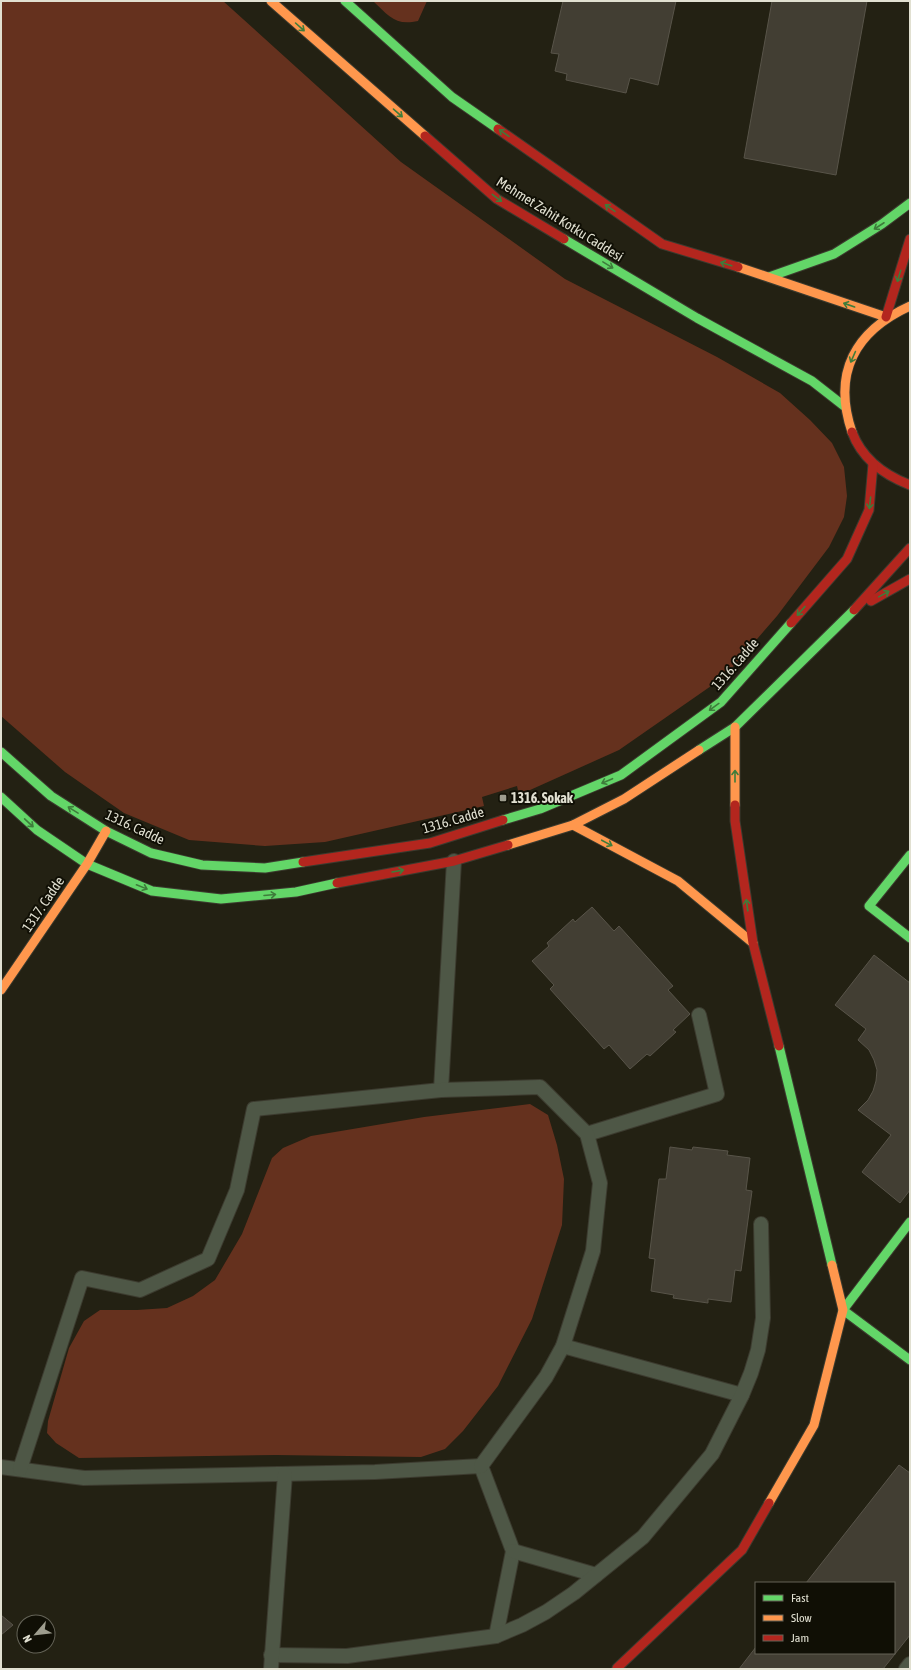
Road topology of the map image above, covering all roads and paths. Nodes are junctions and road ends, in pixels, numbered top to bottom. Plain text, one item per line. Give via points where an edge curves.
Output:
1 (271, 1) edge
2 (345, 1) edge
3 (910, 203) edge
4 (910, 239) edge
5 (769, 277) junction
6 (910, 306) edge
7 (886, 317) junction
8 (844, 406) junction
9 (874, 464) junction
10 (910, 485) edge
11 (910, 548) edge
12 (910, 579) edge
13 (858, 608) junction
14 (736, 727) junction
15 (1, 752) edge
16 (1, 797) edge
17 (573, 825) junction
18 (106, 831) junction
19 (910, 855) edge
20 (454, 861) junction
21 (87, 864) junction
22 (910, 938) edge
23 (753, 943) junction
24 (1, 990) edge
25 (700, 1015) dead end
26 (441, 1090) junction
27 (587, 1134) junction
28 (910, 1222) edge
29 (761, 1224) dead end
30 (844, 1310) junction
31 (563, 1346) junction
32 (910, 1360) edge
33 (742, 1395) junction
34 (481, 1466) junction
35 (1, 1467) edge
36 (20, 1469) junction
37 (285, 1474) junction
38 (513, 1551) junction
39 (596, 1575) junction
40 (496, 1636) junction
41 (271, 1655) junction
42 (910, 1664) edge
43 (271, 1669) edge
44 (616, 1669) edge
45 (906, 1669) edge

1 -> 8 street, Mehmet Zahit Kotku Caddesi via 497,199 697,318 812,381
5 -> 2 street via 662,244 452,97
3 -> 5 street via 834,254
4 -> 7 street
7 -> 5 street
6 - 7 street
7 -> 8 street via 867,334 852,356 845,380
8 - 9 street via 849,428 859,447
9 - 10 street via 892,478
9 -> 18 street, 1316. Cadde via 869,510 846,559 721,702 621,775 540,809 430,843 265,868 202,865 158,855
11 - 13 street
13 -> 12 street
13 - 14 street
14 - 17 street via 624,799
23 -> 14 street via 735,821
18 -> 15 street, 1316. Cadde via 51,796
16 -> 21 street via 37,830
17 - 20 street
17 -> 23 street via 678,881
18 - 21 street, 1317. Cadde
19 - 22 street via 869,906
21 -> 20 street via 152,891 221,899 296,892
20 - 26 lane
21 - 24 street, 1317. Cadde
23 - 30 street
25 - 27 lane via 717,1094
26 - 27 lane via 540,1087
26 - 36 lane via 254,1109 237,1190 208,1259 140,1290 82,1278
27 - 31 lane via 600,1183 595,1236 593,1251
28 - 30 street
29 - 33 lane via 763,1318 758,1350
30 - 32 street
30 - 44 street via 814,1425 742,1550
31 - 33 lane
31 - 34 lane via 546,1377
33 - 39 lane via 712,1454 643,1538
34 - 37 lane
34 - 38 lane
35 - 36 lane
36 - 37 lane via 84,1478
37 - 41 lane
38 - 39 lane
38 - 40 lane
39 - 40 lane via 546,1612
40 - 41 lane via 348,1656
41 - 43 lane
42 - 45 lane

